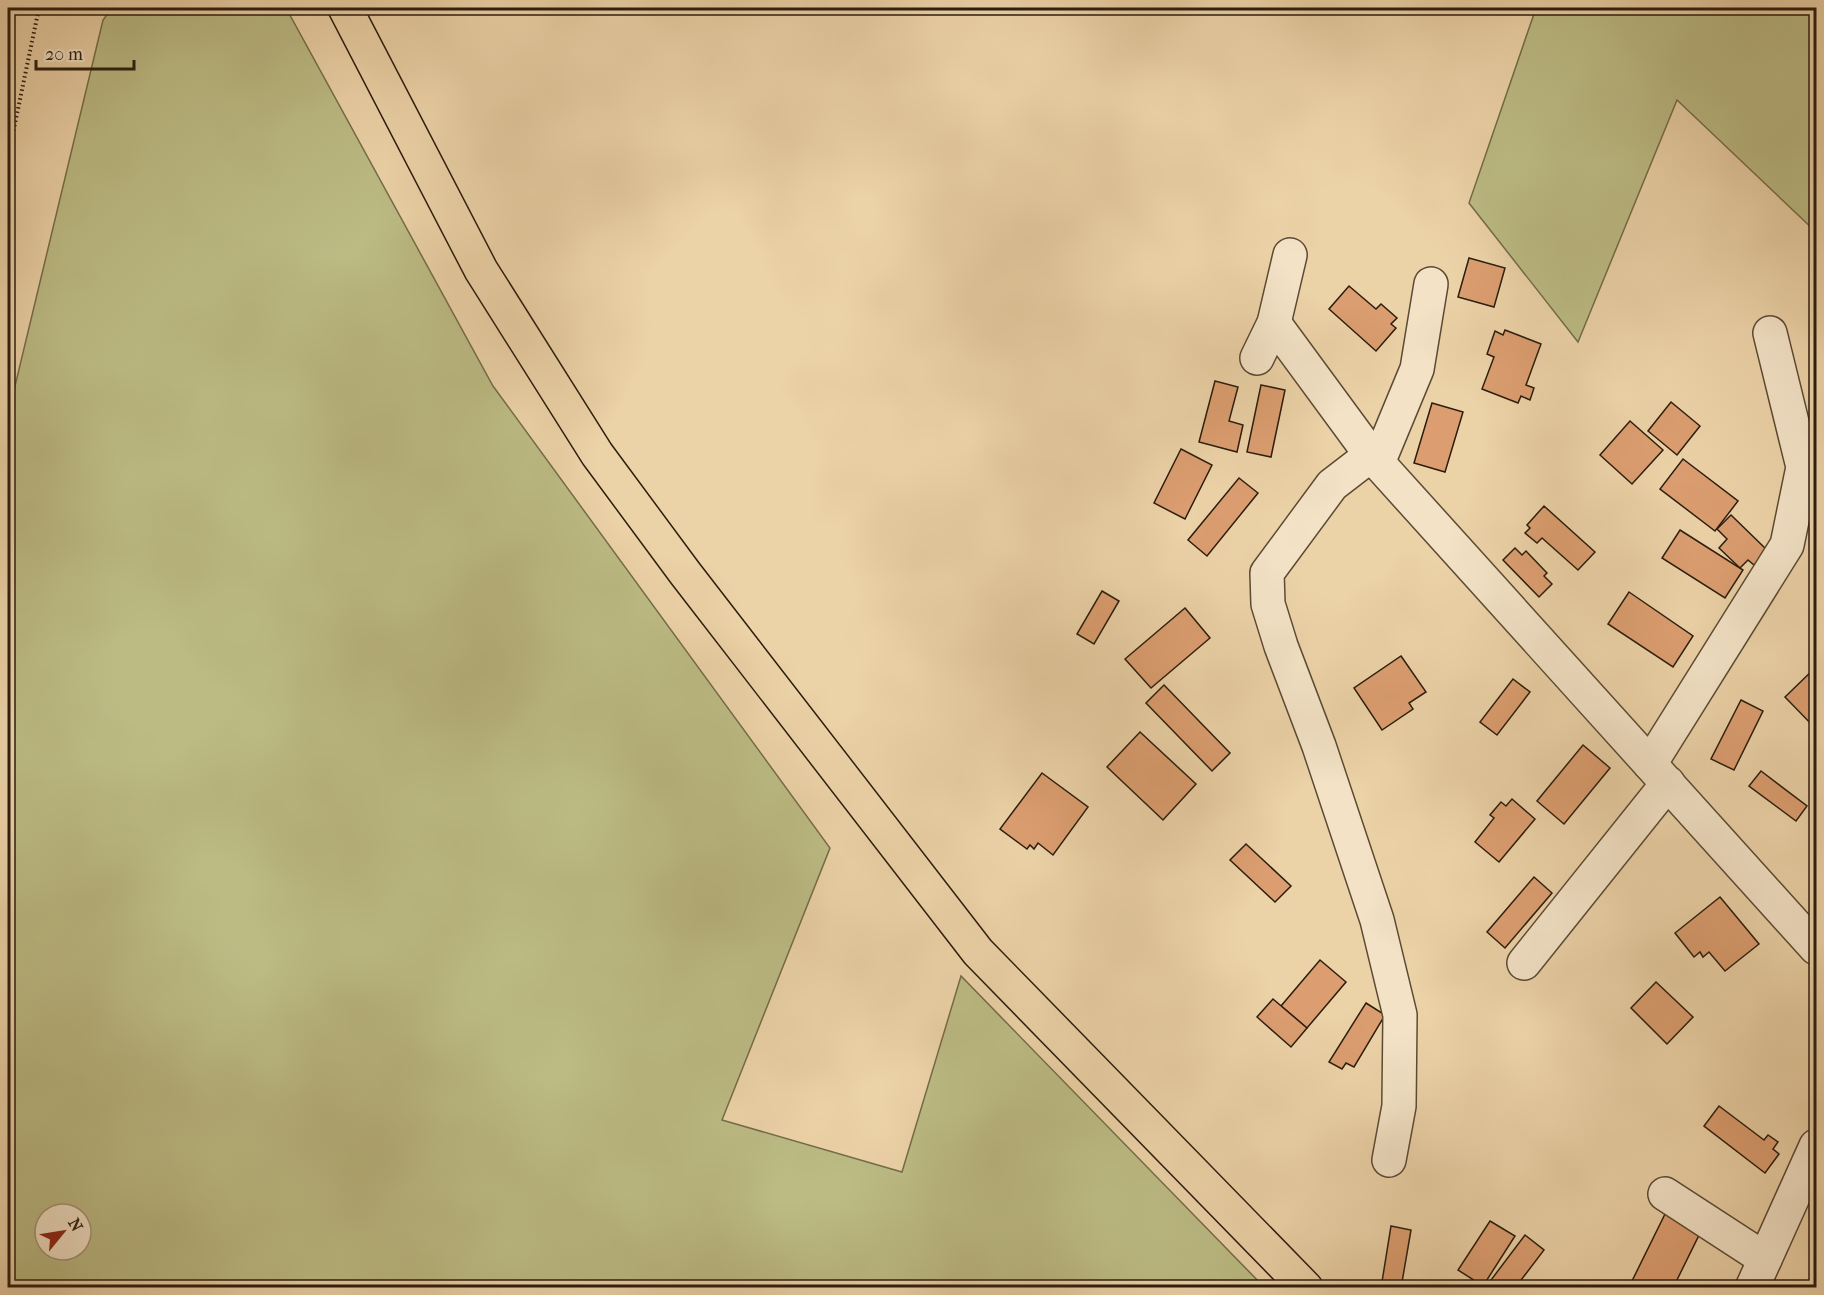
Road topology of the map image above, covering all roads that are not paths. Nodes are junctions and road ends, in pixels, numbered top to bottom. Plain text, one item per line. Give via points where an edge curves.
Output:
1 (345, 8) edge
2 (1290, 255) dead end
3 (1431, 284) dead end
4 (1274, 323) junction
5 (1770, 333) dead end
6 (1257, 358) dead end
7 (1374, 459) junction
8 (1659, 774) junction
9 (1816, 948) edge
10 (1524, 963) dead end
11 (1816, 1146) edge
12 (1389, 1160) dead end
13 (1665, 1194) dead end
14 (1759, 1273) edge
15 (1306, 1287) edge

1 - 15 main road via 481,270 597,454 685,573 978,952
2 - 4 lane
3 - 7 lane via 1417,369
4 - 6 lane
4 - 7 lane
5 - 8 lane via 1803,467 1787,545
7 - 8 lane
7 - 12 lane via 1332,485 1267,573 1268,604 1377,920 1400,1016 1399,1106
8 - 9 lane
8 - 10 lane
11 - 14 lane
13 - 14 lane

